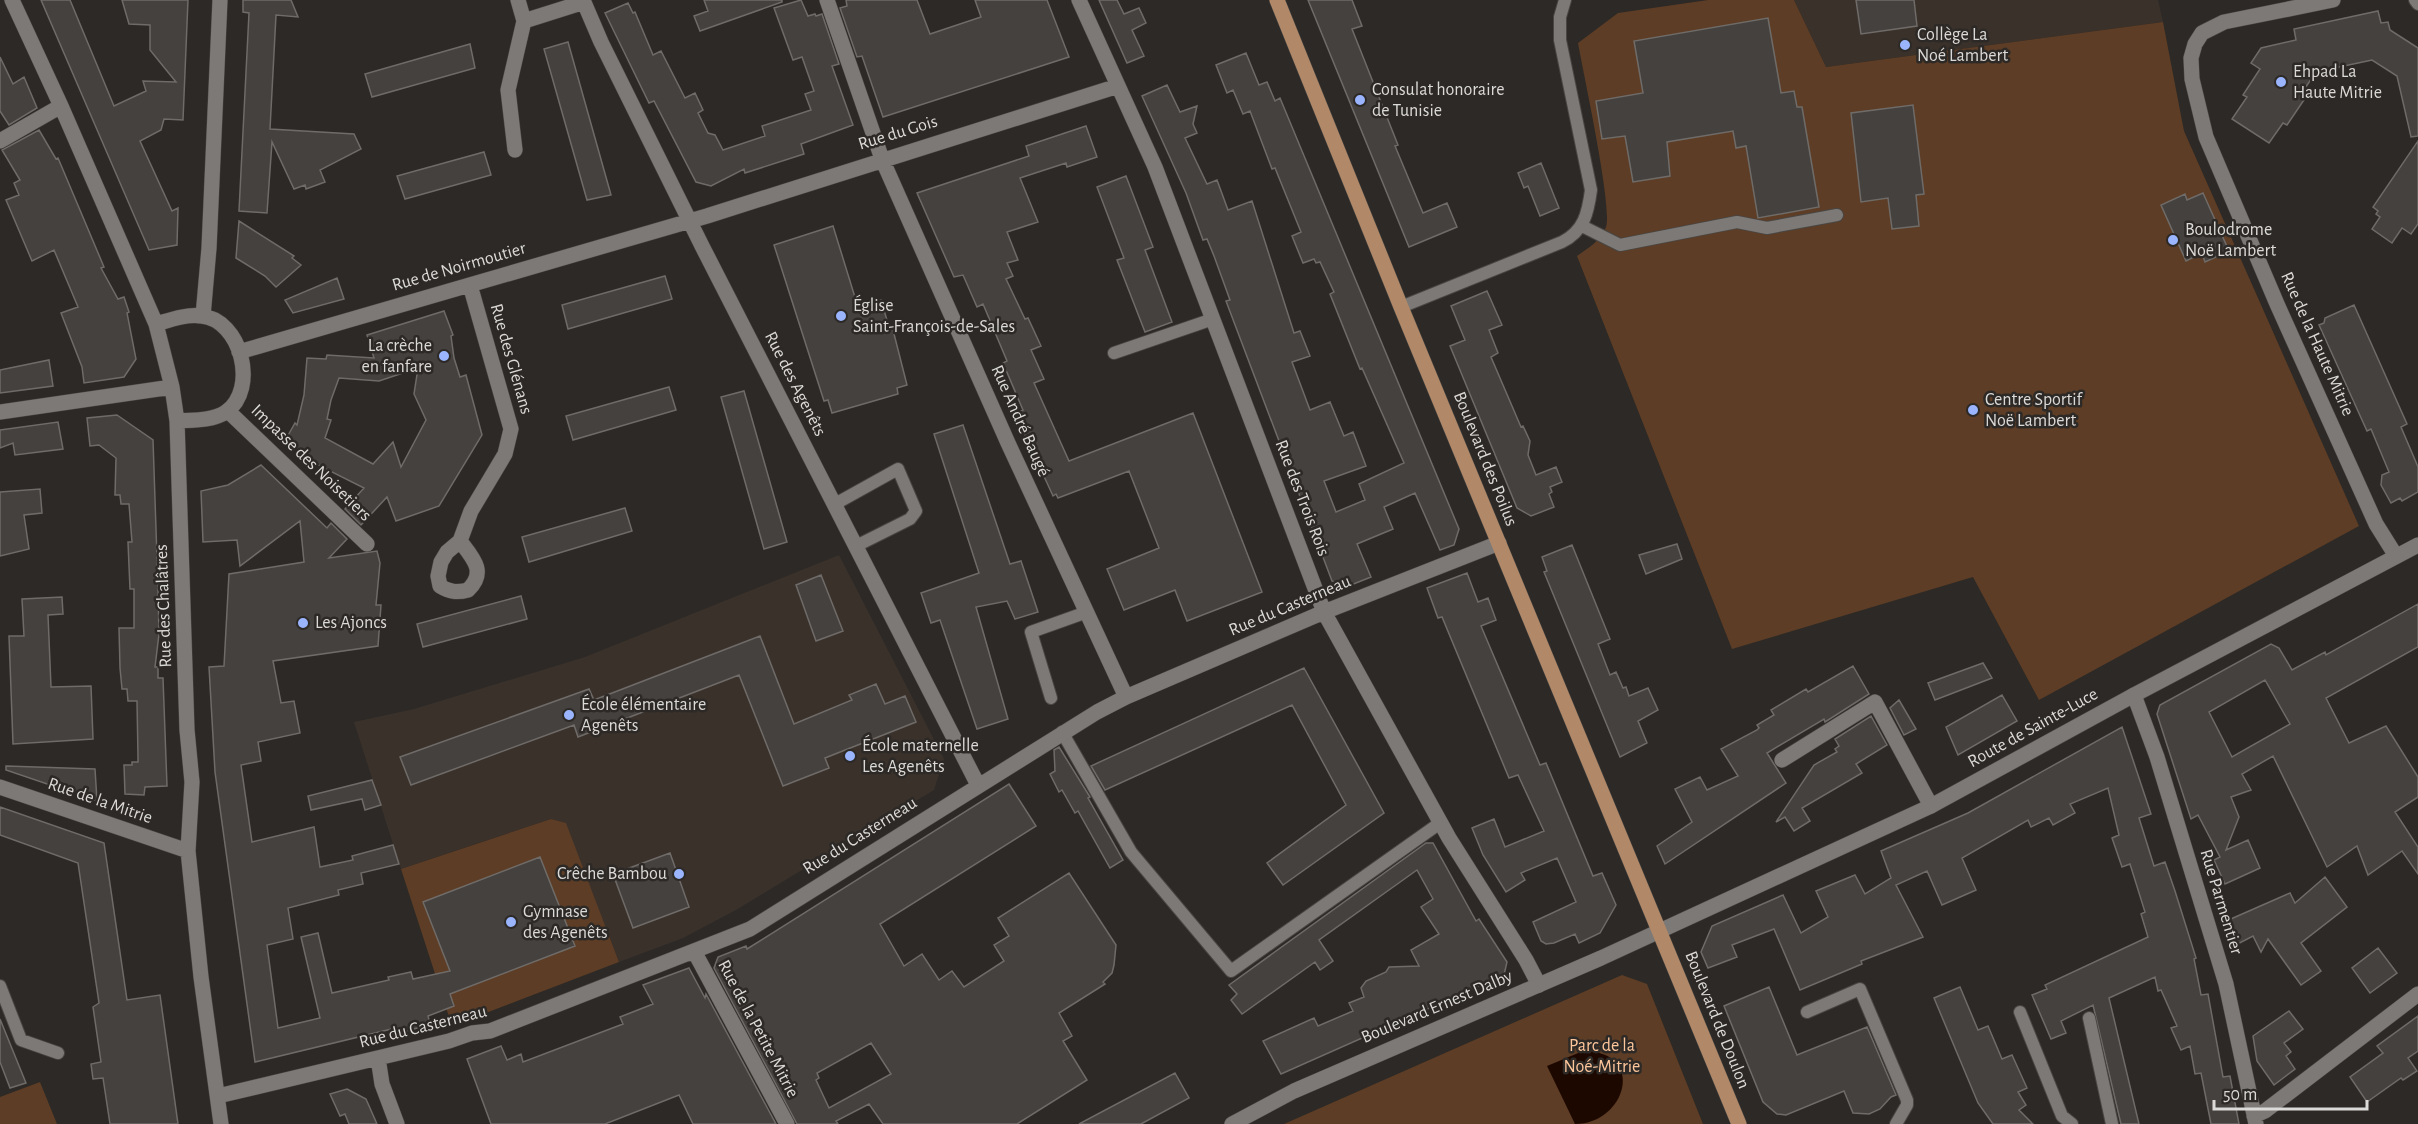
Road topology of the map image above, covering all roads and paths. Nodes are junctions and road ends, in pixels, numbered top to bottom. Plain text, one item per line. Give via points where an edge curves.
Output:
1 (12, 0) edge
2 (220, 0) edge
3 (518, 0) edge
4 (826, 0) edge
5 (1079, 0) edge
6 (1277, 0) edge
7 (1565, 0) edge
8 (2333, 0) edge
9 (2415, 0) edge
10 (584, 1) edge
11 (2418, 4) edge
12 (524, 21) junction
13 (1118, 86) junction
14 (61, 106) junction
15 (0, 141) edge
16 (515, 150) dead end
17 (882, 159) junction
18 (1837, 216) dead end
19 (691, 220) junction
20 (1582, 226) junction
21 (470, 285) junction
22 (1401, 307) junction
23 (202, 316) junction
24 (1213, 319) junction
25 (156, 324) junction
26 (239, 352) junction
27 (1114, 353) dead end
28 (172, 387) junction
29 (228, 411) junction
30 (0, 412) edge
31 (177, 421) junction
32 (835, 504) junction
33 (460, 541) dead end
34 (1499, 543) junction
35 (367, 544) dead end
36 (2418, 545) edge
37 (856, 546) junction
38 (2396, 556) junction
39 (1087, 612) junction
40 (1324, 612) junction
41 (2134, 695) junction
42 (1126, 697) junction
43 (1051, 698) dead end
44 (1062, 732) junction
45 (1782, 760) dead end
46 (978, 784) junction
47 (0, 787) edge
48 (1931, 806) junction
49 (1440, 823) junction
50 (188, 851) junction
51 (1660, 931) junction
52 (694, 951) junction
53 (1539, 985) junction
54 (0, 986) edge
55 (2418, 994) edge
56 (1807, 1012) dead end
57 (2020, 1012) dead end
58 (2089, 1018) dead end
59 (58, 1053) dead end
60 (378, 1058) junction
61 (218, 1096) junction
62 (2255, 1120) edge
63 (221, 1124) edge
64 (397, 1124) edge
65 (787, 1124) edge
66 (1232, 1124) edge
67 (1739, 1124) edge
68 (1896, 1124) edge
69 (2072, 1124) edge
70 (2112, 1124) edge

1 - 14 street, Rue des Chalâtres
2 - 23 street
3 - 12 street
4 - 17 street, Rue André Baugé
5 - 13 street, Rue des Trois Rois
6 - 22 main road, Boulevard des Poilus
7 - 20 lane via 1560,40 1591,190
8 - 38 street, Rue de la Haute Mitrie via 2224,22 2208,29 2192,50 2192,79 2210,148 2376,524
9 - 11 lane
10 - 12 street
10 - 19 street, Rue des Agenêts
12 - 16 street via 508,90
13 - 17 street, Rue du Gois
13 - 24 street, Rue des Trois Rois via 1155,167
14 - 15 street
14 - 25 street, Rue des Chalâtres
17 - 19 street, Rue du Gois
17 - 39 street, Rue André Baugé
18 - 20 lane via 1767,228 1737,222 1620,245
19 - 21 street, Rue de Noirmoutier
19 - 32 street, Rue des Agenêts
20 - 22 lane via 1562,242
21 - 26 street, Rue de Noirmoutier
21 - 33 street, Rue des Glénans via 511,429 505,454 471,511
22 - 34 main road, Boulevard des Poilus
23 - 25 street
23 - 26 street via 225,326
24 - 27 lane
24 - 40 street, Rue des Trois Rois
25 - 28 street, Rue des Chalâtres
26 - 29 street via 242,386
28 - 30 street
28 - 31 street, Rue des Chalâtres
29 - 31 street via 206,420
29 - 35 street, Impasse des Noisetiers
31 - 50 street, Rue des Chalâtres via 192,782
32 - 37 street, Rue des Agenêts
32 - 37 lane via 898,469 916,511 910,519
34 - 40 street, Rue du Casterneau
34 - 51 main road, Boulevard des Poilus
36 - 38 street, Route de Sainte-Luce
37 - 46 street, Rue des Agenêts
38 - 41 street, Route de Sainte-Luce
39 - 42 street, Rue André Baugé
39 - 43 lane via 1031,632
40 - 42 street, Rue du Casterneau
40 - 49 street, Rue des Trois Rois
41 - 48 street, Route de Sainte-Luce
41 - 62 street, Rue Parmentier via 2157,757 2223,974
42 - 44 street, Rue du Casterneau
44 - 46 street, Rue du Casterneau
44 - 49 lane via 1131,852 1231,971
45 - 48 street via 1875,702
46 - 52 street, Rue du Casterneau via 750,929
47 - 50 street, Rue de la Mitrie
48 - 51 street, Route de Sainte-Luce
49 - 53 street, Rue des Trois Rois
50 - 61 street, Rue des Chalâtres
51 - 53 street, Boulevard Ernest Dalby
51 - 67 main road, Boulevard de Doulon
52 - 60 street, Rue du Casterneau via 490,1031
52 - 65 street, Rue de la Petite Mitrie
53 - 66 street, Boulevard Ernest Dalby via 1294,1091
54 - 59 lane via 21,1040
55 - 62 street
56 - 68 lane via 1860,989 1907,1100
57 - 69 lane via 2062,1116
58 - 70 lane
60 - 61 street, Rue du Casterneau
60 - 64 street via 384,1092
61 - 63 street, Rue des Chalâtres

